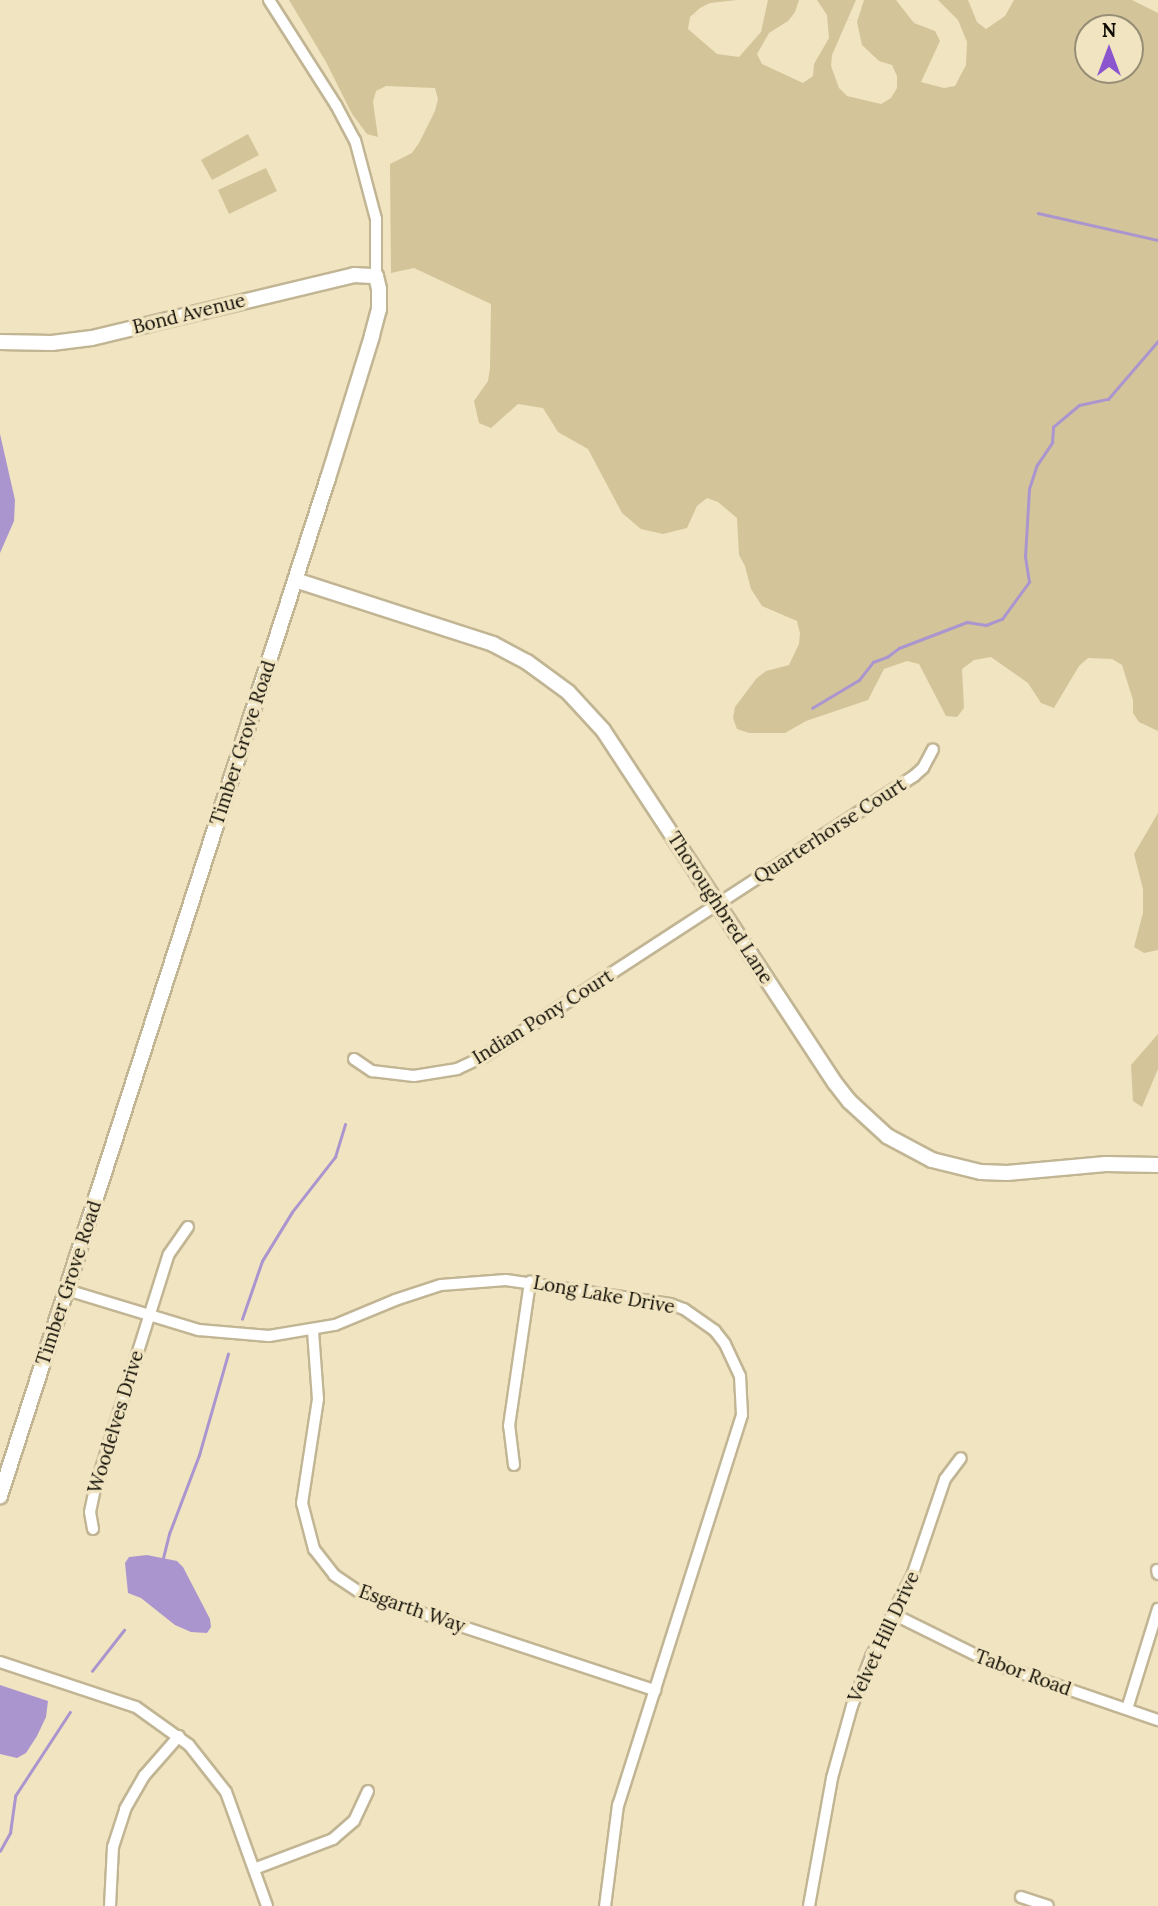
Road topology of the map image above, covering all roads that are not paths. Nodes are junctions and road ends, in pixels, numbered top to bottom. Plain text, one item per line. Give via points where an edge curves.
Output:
1 (270, 0) edge
2 (376, 276) junction
3 (0, 342) edge
4 (295, 580) junction
5 (933, 749) dead end
6 (718, 905) junction
7 (354, 1059) dead end
8 (1158, 1166) edge
9 (188, 1227) dead end
10 (530, 1282) junction
11 (67, 1290) junction
12 (150, 1316) junction
13 (313, 1331) junction
14 (961, 1458) dead end
15 (514, 1465) dead end
16 (0, 1496) edge
17 (93, 1529) dead end
18 (1158, 1609) edge
19 (893, 1614) junction
20 (0, 1662) edge
21 (656, 1690) junction
22 (1126, 1709) junction
23 (1158, 1720) edge
24 (179, 1736) junction
25 (368, 1791) dead end
26 (254, 1869) junction
27 (1021, 1897) dead end
28 (110, 1906) edge
29 (267, 1906) edge
30 (604, 1906) edge
31 (809, 1906) edge
32 (1048, 1906) edge

1 - 2 street, Timber Grove Road via 355,140 376,219
2 - 3 street, Bond Avenue via 321,281 71,342
2 - 4 street, Timber Grove Road via 380,295 374,326
4 - 6 street, Thoroughbred Lane via 483,640 551,678 603,730
4 - 11 street, Timber Grove Road
5 - 6 street, Quarterhorse Court via 914,776
6 - 7 street, Indian Pony Court via 464,1067 399,1076 372,1071
6 - 8 street, Thoroughbred Lane via 849,1101 908,1149 981,1172 1106,1164
9 - 12 street, Woodelves Drive via 169,1254
10 - 13 street, Long Lake Drive via 441,1285
10 - 15 street via 509,1426
10 - 21 street, Long Lake Drive via 653,1300 684,1309 720,1337 740,1377 742,1415 737,1435
11 - 12 street, Long Lake Drive
11 - 16 street, Timber Grove Road
12 - 13 street, Long Lake Drive via 233,1335
12 - 17 street, Woodelves Drive via 95,1488 90,1512
13 - 21 street, Esgarth Way via 318,1409 302,1503 314,1549 334,1575 361,1593
14 - 19 street, Velvet Hill Drive via 945,1479 924,1548
18 - 22 street
19 - 22 street, Tabor Road via 992,1663
19 - 31 street, Velvet Hill Drive via 860,1684 839,1748
20 - 24 street via 117,1699
21 - 30 street, Long Lake Drive via 618,1805
22 - 23 street, Tabor Road
24 - 26 street via 226,1792
24 - 28 street via 145,1776 118,1825
25 - 26 street via 354,1821 333,1839
26 - 29 street
27 - 32 street

